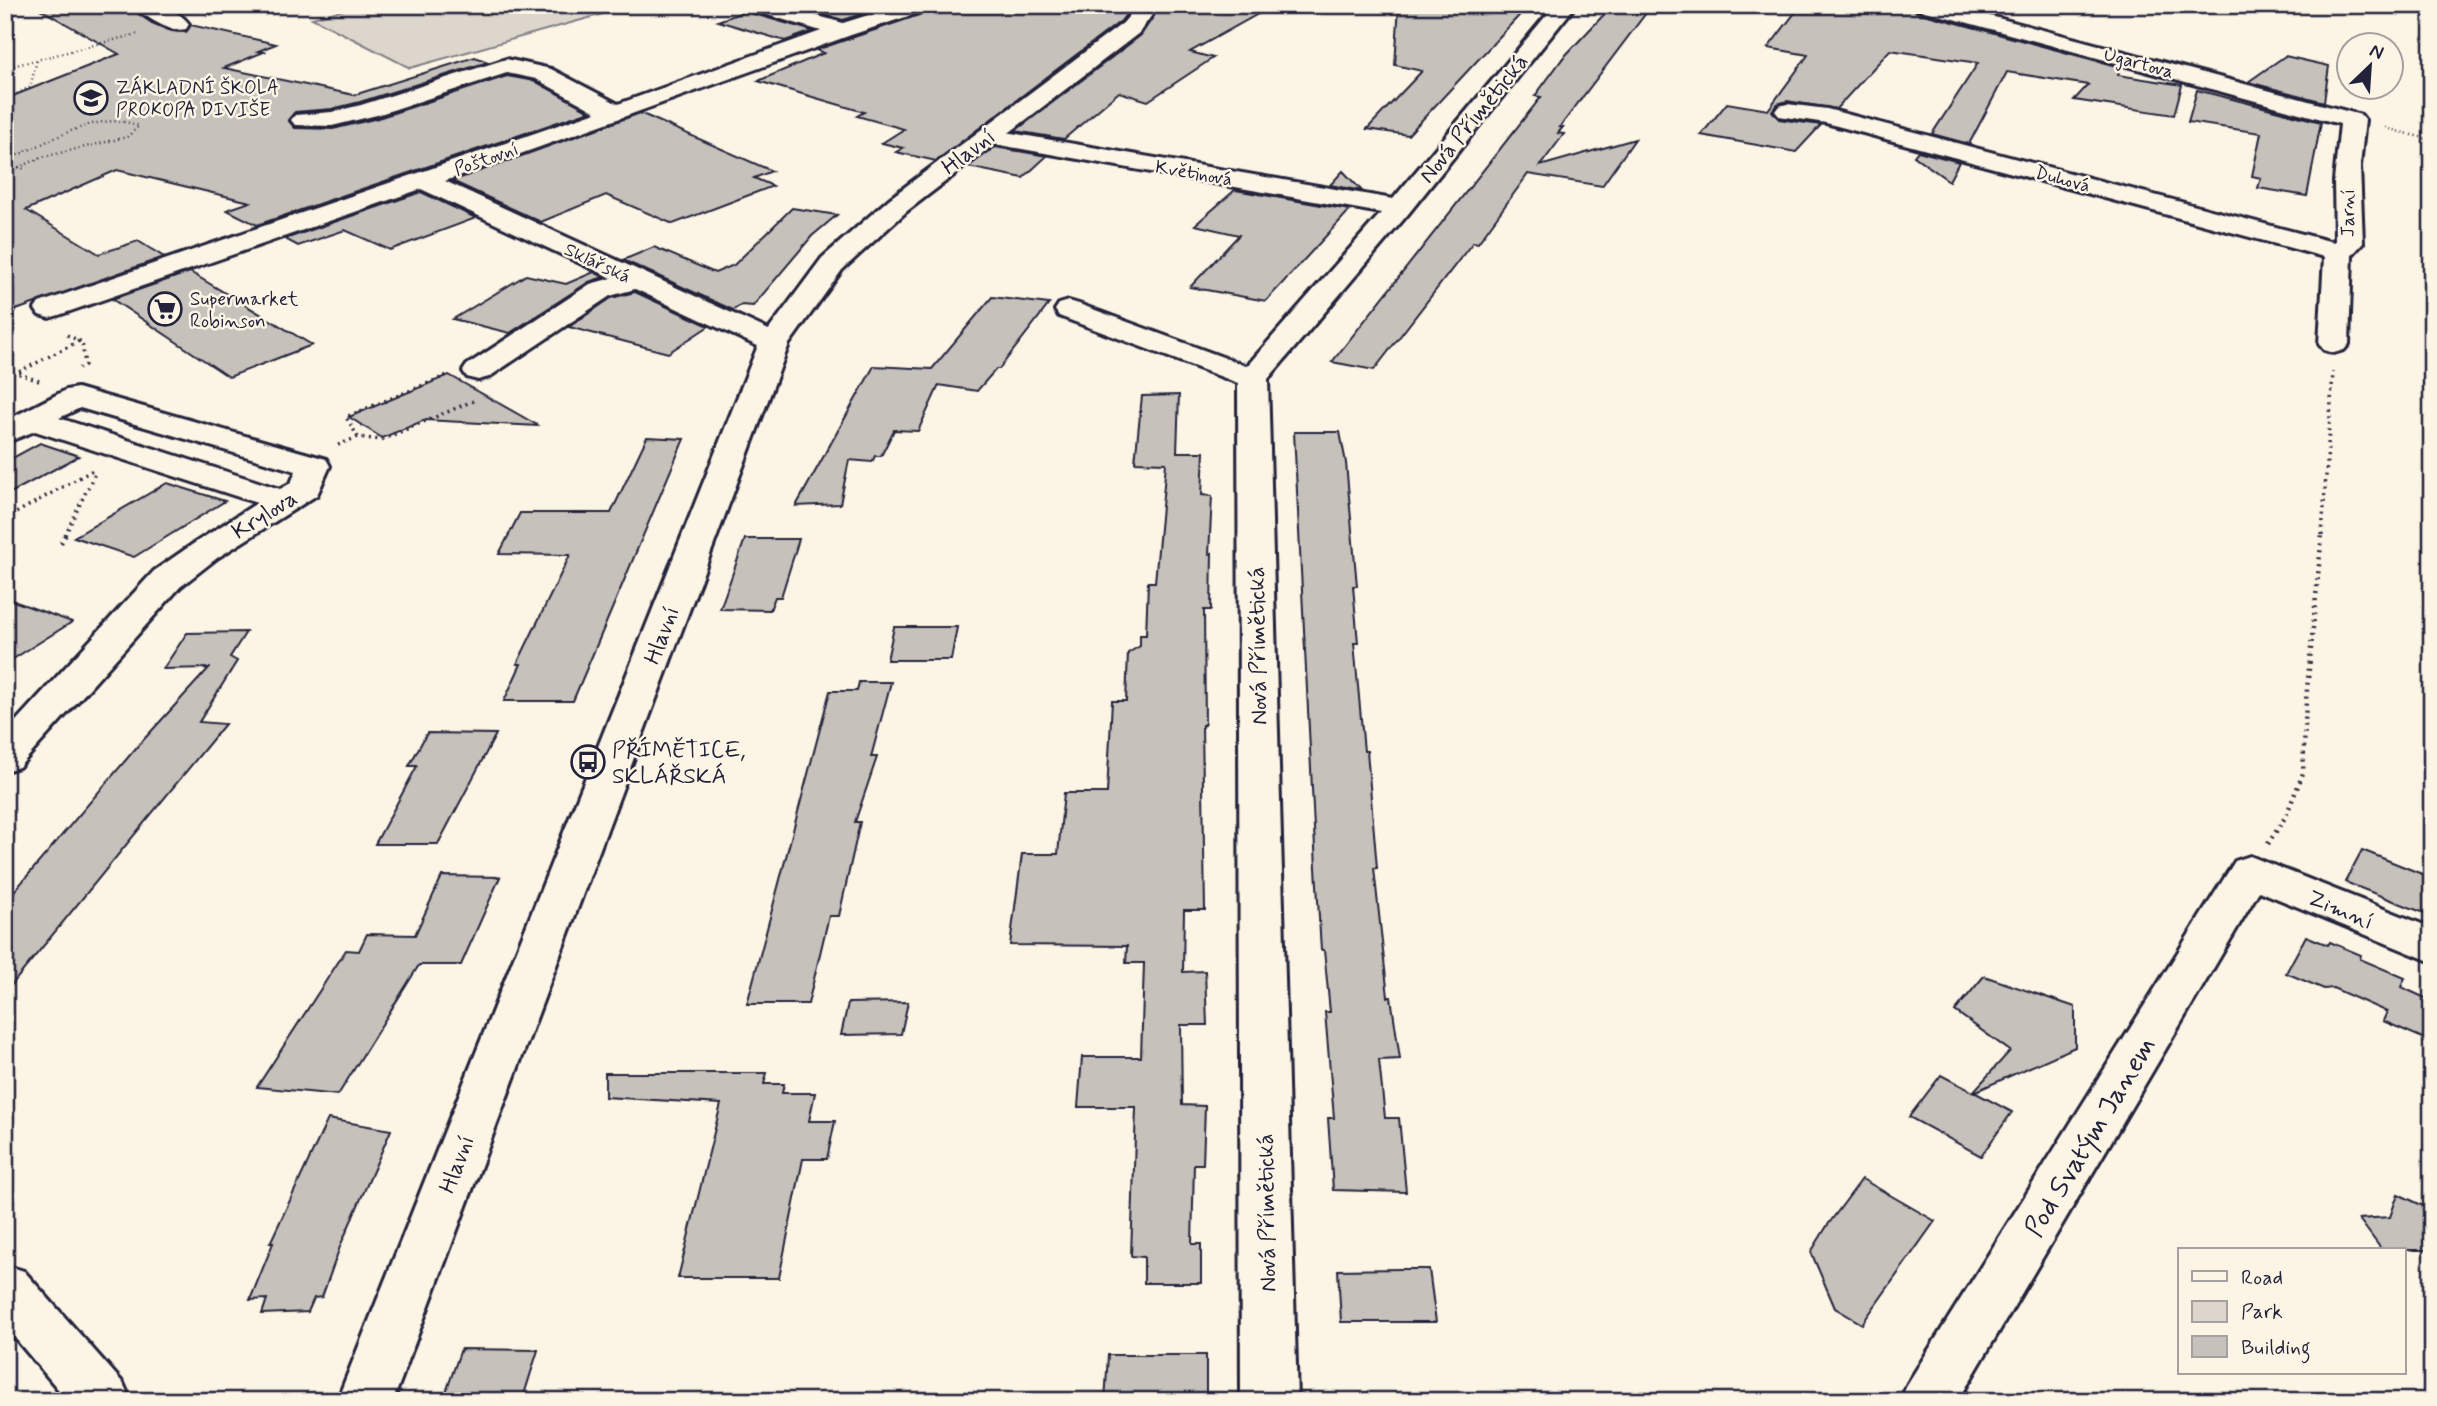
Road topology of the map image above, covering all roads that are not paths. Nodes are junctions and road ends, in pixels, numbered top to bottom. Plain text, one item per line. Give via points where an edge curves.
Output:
1 (142, 5) edge
2 (755, 5) edge
3 (923, 5) edge
4 (1149, 5) edge
5 (1566, 5) edge
6 (1924, 5) edge
7 (178, 23) road end
8 (843, 30) junction
9 (1787, 111) dead end
10 (616, 113) junction
11 (303, 120) dead end
12 (2353, 120) joint
13 (988, 136) junction
14 (422, 180) junction
15 (1399, 208) junction
16 (2338, 252) junction
17 (637, 280) junction
18 (1069, 310) dead end
19 (39, 313) road end
20 (774, 343) junction
21 (2334, 344) road end
22 (478, 371) road end
23 (1253, 378) junction
24 (19, 428) edge
25 (284, 501) junction
26 (5, 758) edge
27 (2250, 871) joint
28 (2432, 947) edge
29 (5, 1287) edge
30 (103, 1401) edge
31 (365, 1401) edge
32 (1269, 1401) edge
33 (1928, 1401) edge

1 - 7 street
2 - 8 street
3 - 8 street, Poštovní
4 - 13 street, Hlavní via 1131,28
5 - 15 street, Nová Přímětická
6 - 12 street, Ugartova
8 - 10 street, Poštovní
9 - 16 street, Duhová via 1827,116
10 - 11 street via 543,74 506,66 332,120
10 - 14 street, Poštovní
12 - 16 street, Jarní via 2346,210 2350,243
13 - 15 street, Květinová
13 - 20 street, Hlavní via 898,205 832,264
14 - 17 street, Sklářská
14 - 19 street, Poštovní
15 - 23 street, Nová Přímětická
16 - 21 street, Jarní
17 - 20 street, Sklářská
17 - 22 street via 600,290
18 - 23 street
20 - 31 street, Hlavní
23 - 32 street, Nová Přímětická
24 - 25 street
24 - 25 street, Krylova via 63,391 314,466 305,488
25 - 26 street, Krylova via 167,579
27 - 28 street, Zimní
27 - 33 street, Pod Svatým Janem
29 - 30 street

